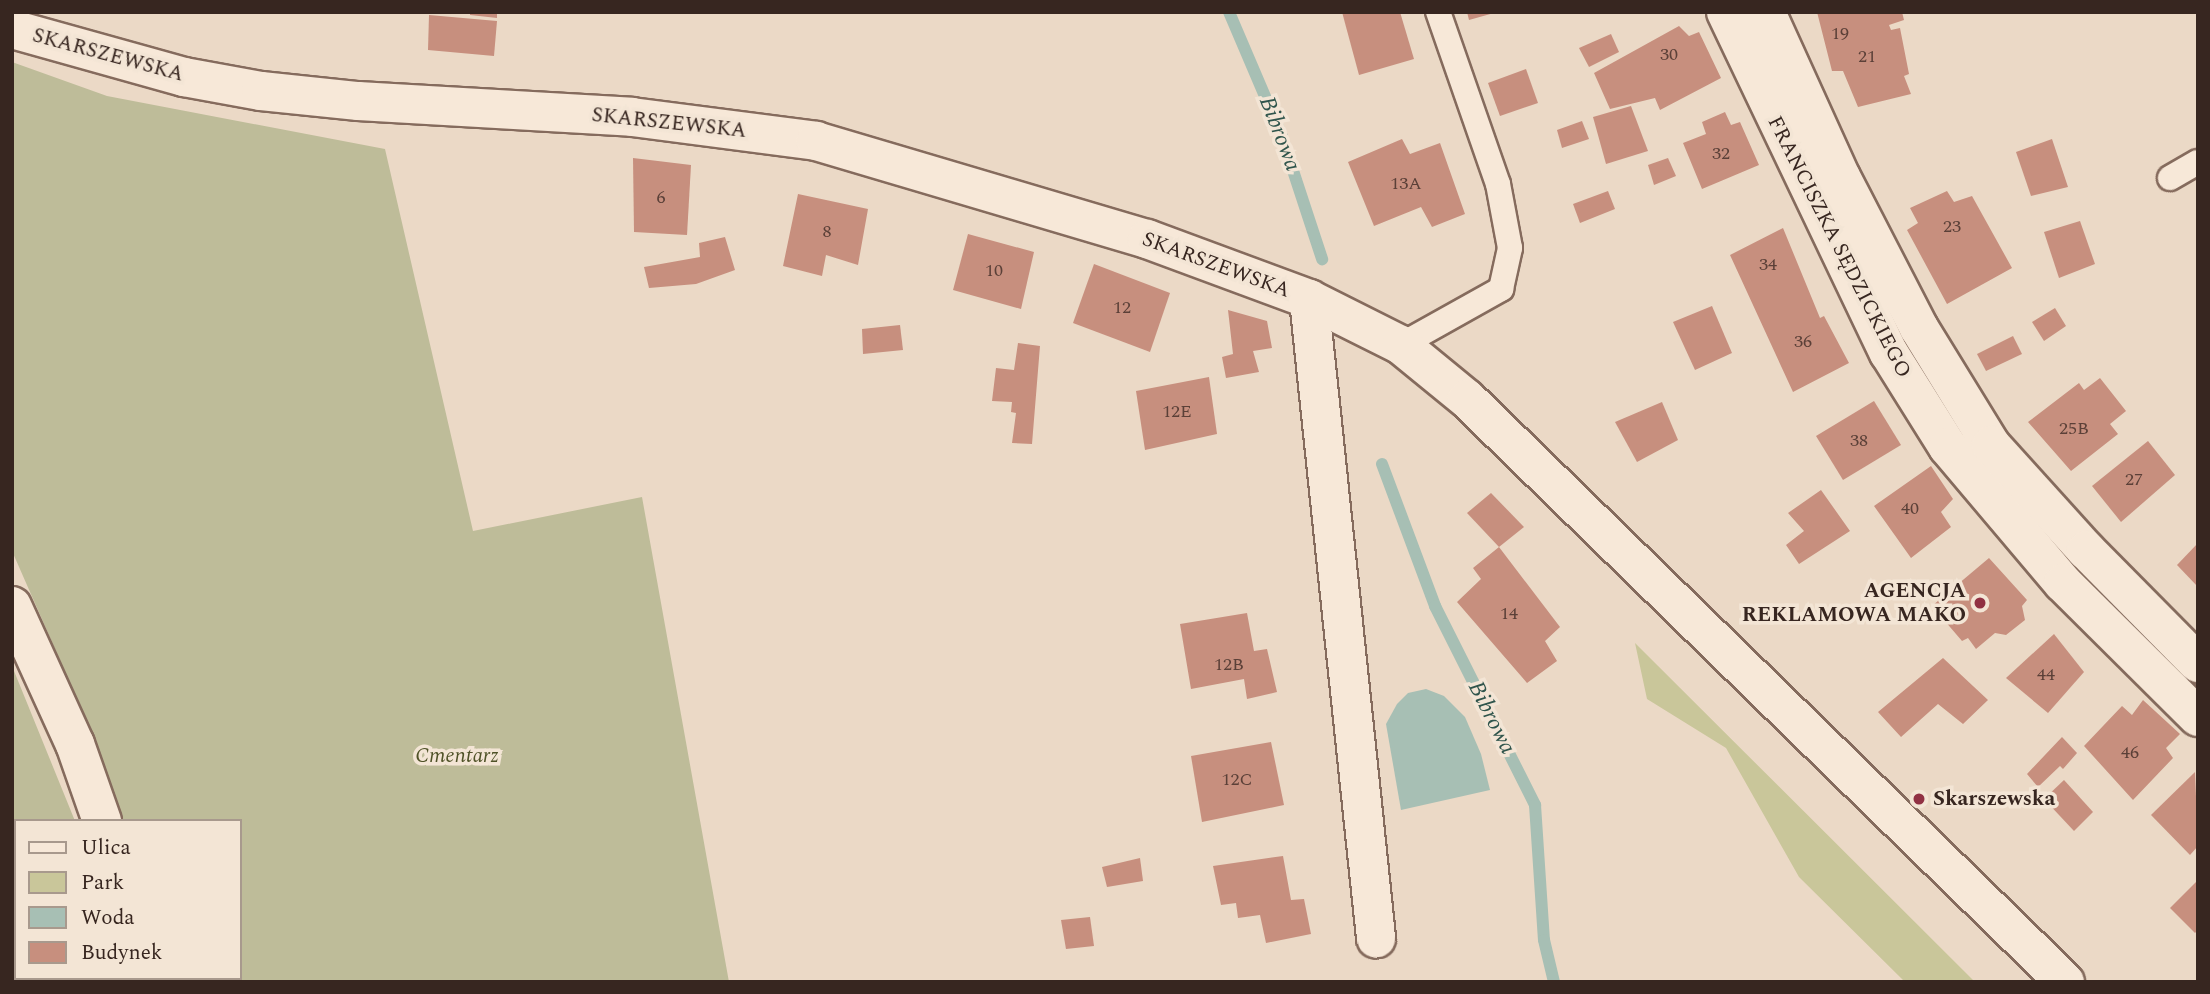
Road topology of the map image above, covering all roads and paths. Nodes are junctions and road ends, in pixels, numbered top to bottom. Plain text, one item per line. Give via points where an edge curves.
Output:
1 (1438, 12) edge
2 (1726, 12) edge
3 (1766, 12) edge
4 (12, 29) edge
5 (2198, 162) edge
6 (2170, 178) dead end
7 (1309, 299) junction
8 (1401, 345) junction
9 (12, 606) edge
10 (2198, 663) edge
11 (2198, 718) edge
12 (101, 819) edge
13 (1376, 938) dead end
14 (2065, 982) edge

1 - 8 lane via 1498,184 1510,248 1501,289
2 - 11 street, FRANCISZKA SĘDZICKIEGO via 1889,353 1948,447 2063,583
3 - 10 street, FRANCISZKA SĘDZICKIEGO via 1840,177 1913,317 1991,445 2085,550
4 - 7 street, SKARSZEWSKA via 184,77 261,91 632,117 816,141 1147,239
5 - 6 lane
7 - 8 street, SKARSZEWSKA
7 - 13 street, SKARSZEWSKA
8 - 14 street, SKARSZEWSKA via 1467,399
9 - 12 street via 75,744

